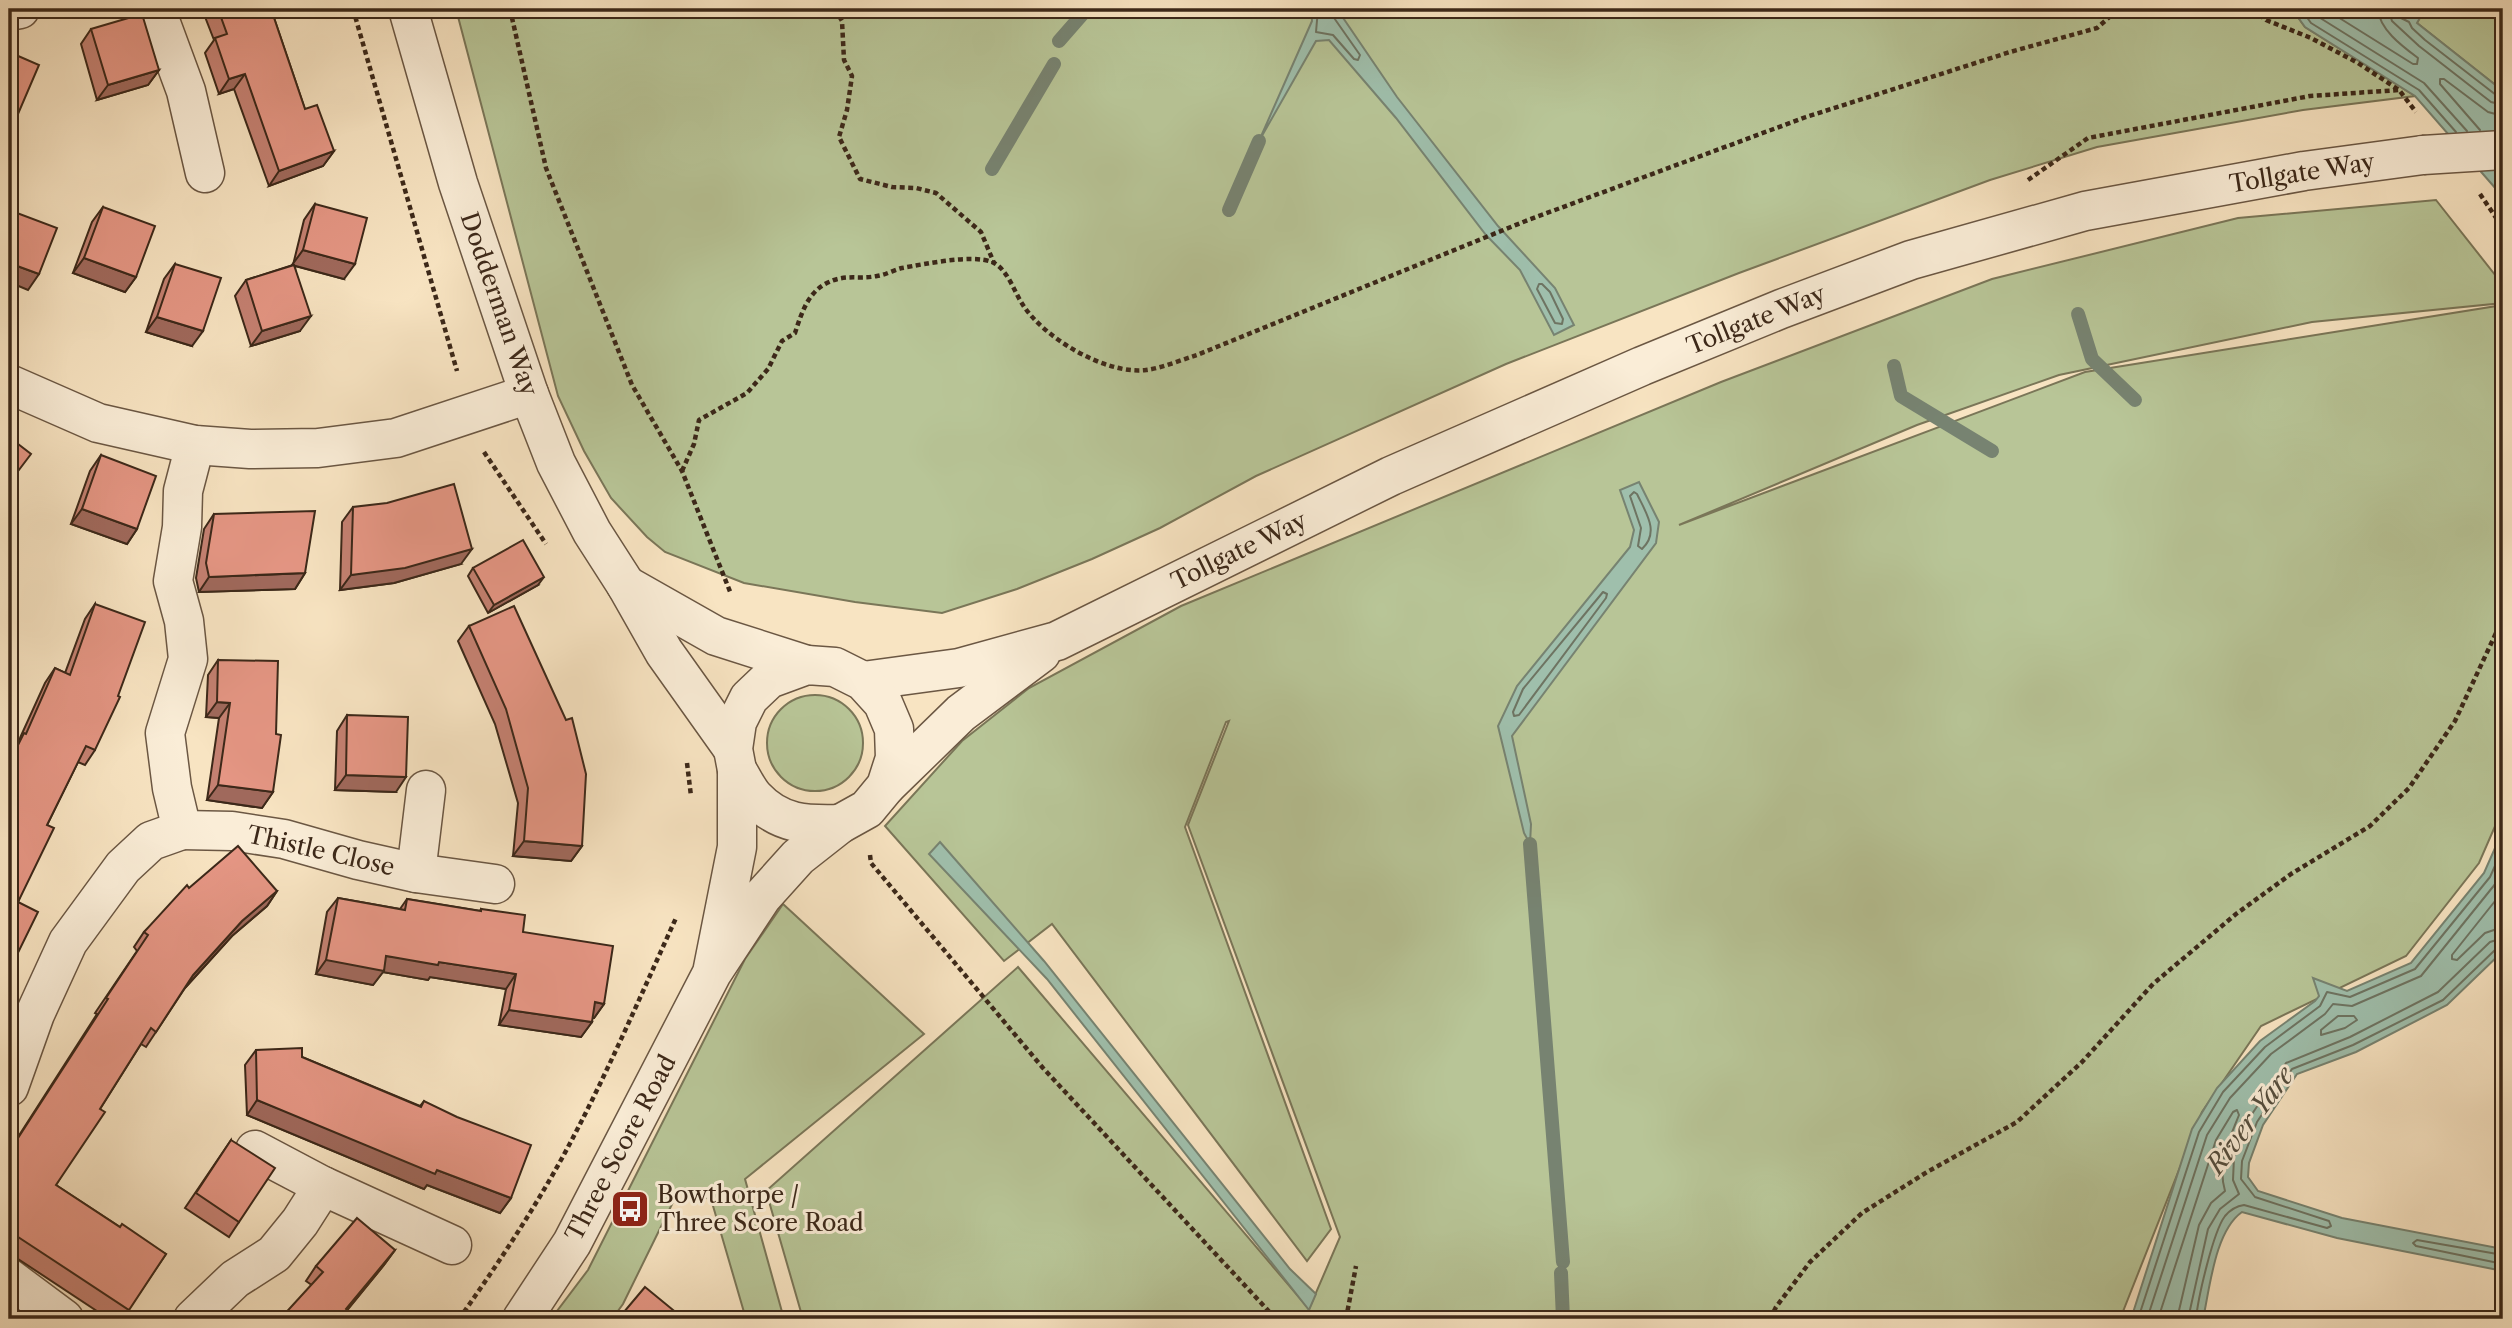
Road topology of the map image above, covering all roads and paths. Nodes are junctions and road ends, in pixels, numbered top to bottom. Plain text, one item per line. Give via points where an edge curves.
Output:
1 (20, 9) edge
2 (141, 9) edge
3 (408, 9) edge
4 (510, 9) edge
5 (835, 9) edge
6 (2125, 9) edge
7 (2253, 9) edge
8 (9, 11) edge
9 (2399, 90) junction
10 (2423, 138) junction
11 (2503, 150) edge
12 (205, 173) dead end
13 (2473, 185) dead end
14 (2019, 186) dead end
15 (2503, 228) edge
16 (994, 263) junction
17 (9, 384) edge
18 (529, 394) junction
19 (195, 445) junction
20 (682, 471) junction
21 (626, 585) junction
22 (733, 600) dead end
23 (2503, 618) edge
24 (1057, 641) junction
25 (807, 666) junction
26 (863, 681) junction
27 (735, 760) junction
28 (687, 762) dead end
29 (426, 790) dead end
30 (691, 802) dead end
31 (864, 807) junction
32 (182, 830) junction
33 (416, 873) junction
34 (495, 884) dead end
35 (677, 916) dead end
36 (712, 973) junction
37 (9, 1087) edge
38 (255, 1150) dead end
39 (323, 1186) junction
40 (452, 1245) dead end
41 (1356, 1266) dead end
42 (9, 1278) edge
43 (64, 1319) edge
44 (193, 1319) edge
45 (459, 1319) edge
46 (522, 1319) edge
47 (1276, 1319) edge
48 (1346, 1319) edge
49 (1770, 1319) edge

1 - 8 street
2 - 12 street via 162,26 186,91
3 - 18 street, Dodderman Way via 458,183
4 - 20 path via 546,168 632,385
5 - 16 path via 842,21 844,60 852,76 839,137 860,179 936,192 981,232
6 - 16 path via 2097,27 1777,128 1528,220 1197,355 1146,370 1116,369 1043,329
7 - 9 path via 2266,20 2358,63
9 - 10 path
9 - 14 path via 2310,96 2088,138
10 - 11 street, Tollgate Way, bridge
10 - 24 street, Tollgate Way via 2304,171 2085,211 1911,260 1642,366 1391,476
13 - 15 path
16 - 20 path via 969,258 876,276 845,276 822,285 804,306 795,333 782,341 768,369 747,393 699,420
17 - 19 street via 98,423
18 - 19 street via 396,438 318,448
18 - 21 street, Dodderman Way via 556,463
19 - 32 street via 183,491 173,581 188,659 165,733
20 - 22 path
21 - 25 street, Dodderman Way via 716,636
21 - 27 street, Dodderman Way
23 - 49 path via 2455,721 2409,788 2370,826 2291,874 2216,931 2153,984 2082,1062 2017,1122 1862,1213 1810,1262
24 - 26 street, Tollgate Way via 959,668
24 - 31 street, Tollgate Way via 961,713
25 - 26 street, Three Score Road via 835,667
25 - 27 street, Three Score Road via 769,679 749,698 737,722
26 - 31 street, Three Score Road via 883,703 894,729 895,758
27 - 31 street via 755,798 782,818 804,825
27 - 36 street, Three Score Road via 737,847
28 - 30 path
29 - 33 street, Thistle Close
31 - 36 street, Three Score Road via 798,857 762,897
31 - 47 path via 871,863 1043,1068
32 - 33 street, Thistle Close via 284,839
32 - 37 street via 151,841 123,867 68,942
33 - 34 street, Thistle Close
35 - 45 path via 567,1148 513,1242
36 - 46 street, Three Score Road via 572,1242
38 - 39 street
39 - 40 street
39 - 44 street via 274,1254 235,1279
41 - 48 path
42 - 43 street

